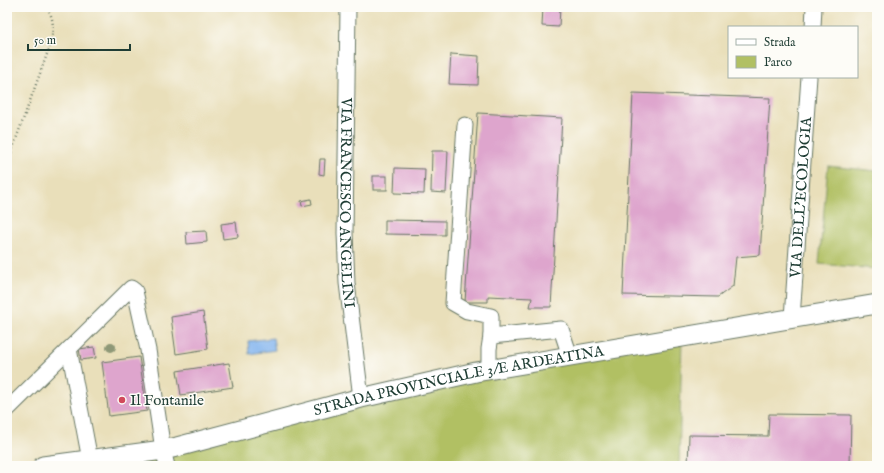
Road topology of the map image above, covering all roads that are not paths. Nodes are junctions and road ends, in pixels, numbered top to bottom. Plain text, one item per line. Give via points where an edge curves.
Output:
1 (348, 7) edge
2 (814, 7) edge
3 (812, 26) edge
4 (809, 78) edge
5 (465, 125) dead end
6 (877, 304) edge
7 (792, 318) junction
8 (491, 336) junction
9 (69, 349) junction
10 (570, 356) junction
11 (489, 370) junction
12 (361, 398) junction
13 (7, 410) edge
14 (165, 458) edge
15 (90, 460) junction
16 (43, 466) edge

1 - 12 street, VIA FRANCESCO ANGELINI via 345,233 347,283
2 - 3 street
4 - 7 street, VIA DELL'ECOLOGIA
5 - 8 street via 453,303 467,311 491,316
6 - 7 main road, STRADA PROVINCIALE 3/E ARDEATINA
7 - 10 main road, STRADA PROVINCIALE 3/E ARDEATINA
8 - 10 street via 561,329
8 - 11 street
9 - 13 street
9 - 14 street via 131,288 134,290 148,350
9 - 15 street
10 - 11 main road, STRADA PROVINCIALE 3/E ARDEATINA
11 - 12 main road, STRADA PROVINCIALE 3/E ARDEATINA
12 - 14 main road, STRADA PROVINCIALE 3/E ARDEATINA
14 - 15 main road, STRADA PROVINCIALE 3/E ARDEATINA
15 - 16 main road, STRADA PROVINCIALE 3/E ARDEATINA

